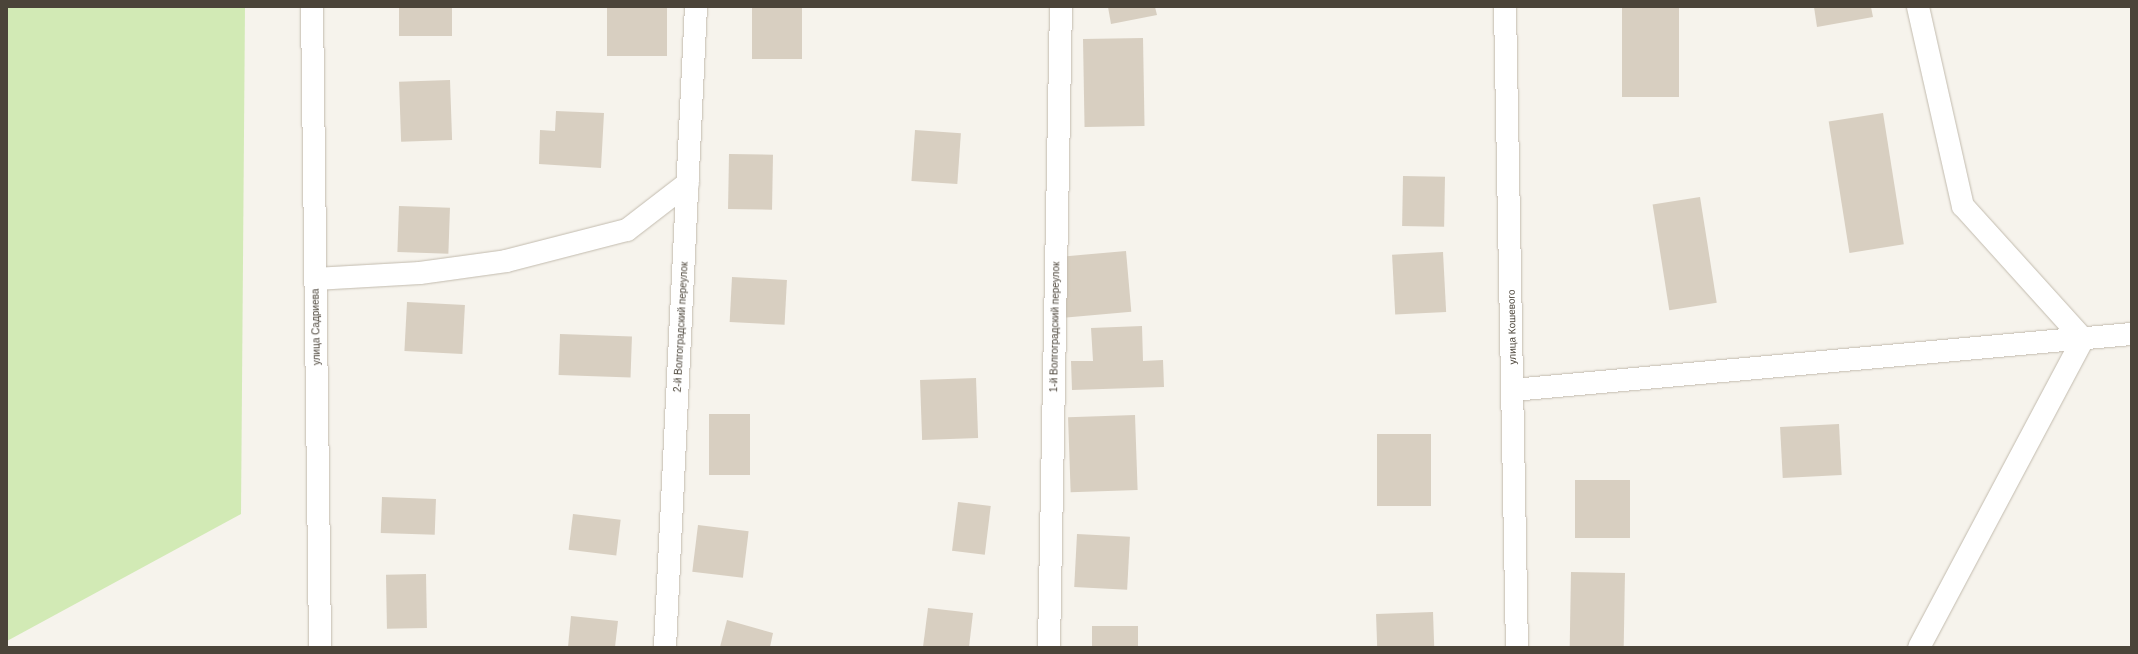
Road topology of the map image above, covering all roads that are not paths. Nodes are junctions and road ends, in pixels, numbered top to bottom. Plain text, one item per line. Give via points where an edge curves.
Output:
1 (312, 7) edge
2 (696, 7) edge
3 (1061, 7) edge
4 (1505, 7) edge
5 (1918, 7) edge
6 (688, 183) junction
7 (315, 279) junction
8 (2131, 334) edge
9 (2083, 338) junction
10 (1513, 390) junction
11 (320, 647) edge
12 (665, 647) edge
13 (1049, 647) edge
14 (1517, 647) edge
15 (1919, 647) edge

1 - 7 street, улица Садриева
2 - 6 street, 2-й Волгоградский переулок
3 - 13 street, 1-й Волгоградский переулок
4 - 10 street, улица Кошевого
5 - 9 street via 1963,206
6 - 7 street via 627,230 506,261 420,273
6 - 12 street, 2-й Волгоградский переулок
7 - 11 street, улица Садриева
8 - 9 street
9 - 10 street
9 - 15 street
10 - 14 street, улица Кошевого

